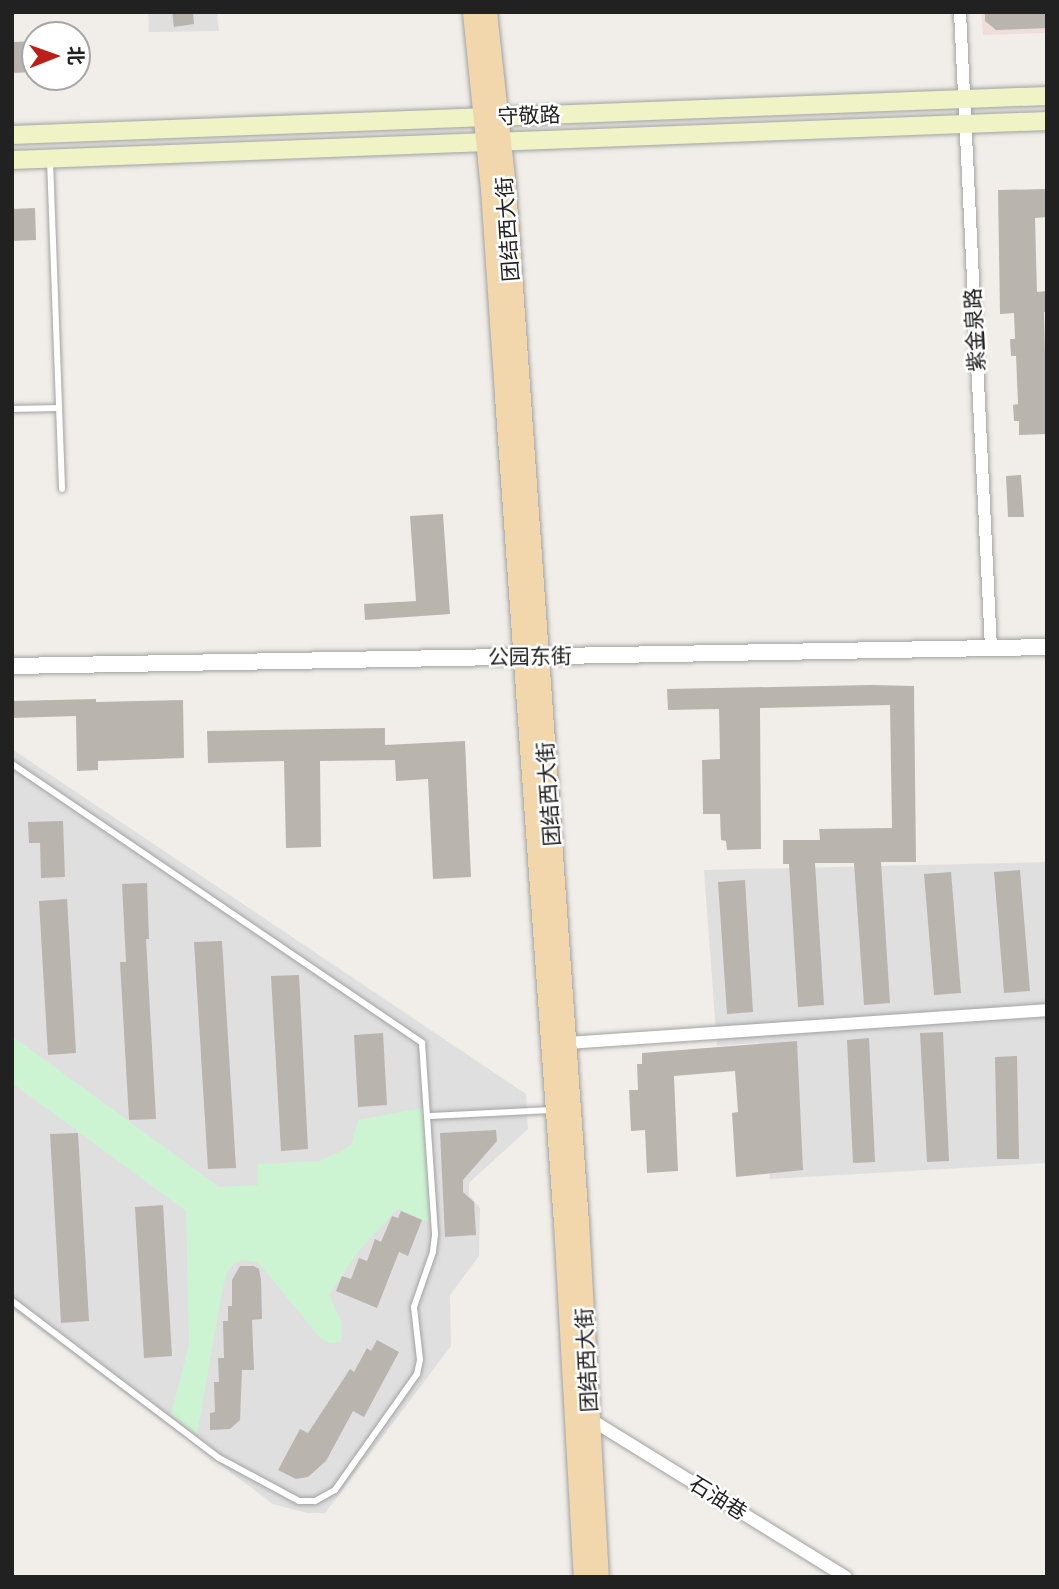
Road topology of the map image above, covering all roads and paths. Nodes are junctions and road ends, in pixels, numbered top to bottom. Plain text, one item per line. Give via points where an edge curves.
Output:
1 (471, 12) edge
2 (487, 12) edge
3 (960, 12) edge
4 (1047, 96) edge
5 (965, 99) junction
6 (490, 117) junction
7 (1047, 121) edge
8 (966, 124) junction
9 (12, 135) edge
10 (493, 141) junction
11 (50, 158) junction
12 (12, 160) edge
13 (59, 408) junction
14 (12, 409) edge
15 (62, 489) dead end
16 (1047, 648) edge
17 (990, 649) junction
18 (531, 657) junction
19 (12, 666) edge
20 (12, 764) edge
21 (1047, 1010) edge
22 (566, 1043) junction
23 (555, 1110) junction
24 (429, 1116) junction
25 (12, 1301) edge
26 (590, 1419) junction
27 (583, 1577) edge
28 (599, 1577) edge
29 (846, 1577) edge

1 - 6 main road, 团结西大街
2 - 6 main road, 团结西大街
3 - 5 street, 紫金泉路
4 - 5 main road, 守敬路
5 - 6 main road, 守敬路
5 - 8 street, 紫金泉路
6 - 9 main road, 守敬路
6 - 10 main road, 团结西大街
7 - 8 main road, 守敬路
8 - 10 main road, 守敬路
8 - 17 street, 紫金泉路
10 - 11 main road, 守敬路
10 - 18 main road, 团结西大街
11 - 12 main road, 守敬路
11 - 13 lane
13 - 14 lane
13 - 15 lane
16 - 17 street, 公园东街
17 - 18 street, 公园东街
18 - 19 street, 公园东街
18 - 22 main road, 团结西大街
18 - 23 main road, 团结西大街
20 - 24 lane via 422,1043
21 - 22 street
22 - 26 main road, 团结西大街
23 - 24 lane
23 - 27 main road, 团结西大街
24 - 25 lane via 435,1235 414,1307 418,1369 335,1490 315,1501 299,1501 219,1458
26 - 28 main road, 团结西大街
26 - 29 street, 石油巷

